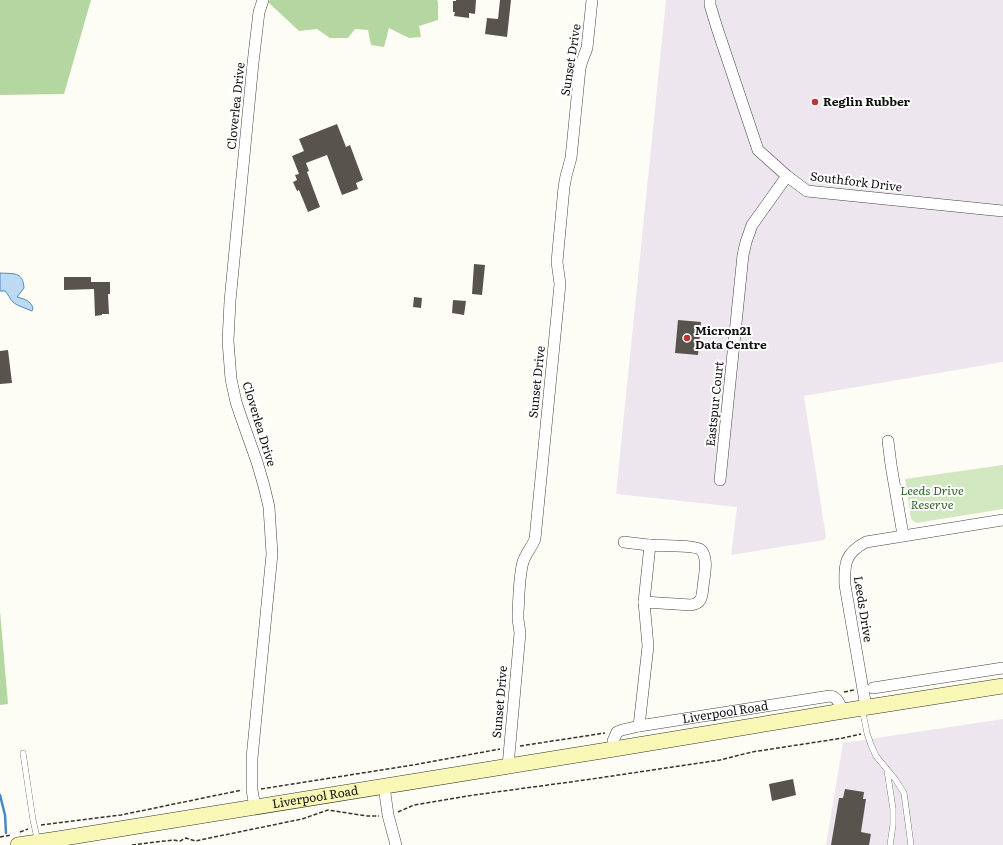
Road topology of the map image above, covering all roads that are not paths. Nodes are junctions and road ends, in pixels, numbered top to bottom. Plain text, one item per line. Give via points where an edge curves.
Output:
1 (263, 0) edge
2 (592, 0) edge
3 (710, 0) edge
4 (787, 176) junction
5 (1003, 211) edge
6 (888, 440) dead end
7 (720, 480) dead end
8 (1003, 520) edge
9 (903, 535) junction
10 (624, 542) dead end
11 (650, 545) junction
12 (644, 602) junction
13 (1003, 668) edge
14 (970, 674) junction
15 (1003, 686) edge
16 (873, 688) dead end
17 (972, 691) junction
18 (774, 704) junction
19 (864, 708) junction
20 (843, 711) junction
21 (776, 722) junction
22 (639, 726) junction
23 (614, 749) junction
24 (23, 753) dead end
25 (508, 766) junction
26 (887, 769) junction
27 (384, 786) junction
28 (254, 807) junction
29 (35, 844) edge
30 (396, 845) edge
31 (890, 845) edge
32 (911, 845) edge

1 - 28 street, Cloverlea Drive via 259,12 253,63 228,341 236,402 264,486 271,531 272,554 252,758
2 - 25 street, Sunset Drive via 588,48 580,68 571,158 564,187 557,262 560,284 534,539 522,568 518,613 520,633
3 - 4 street, Southfork Drive via 758,150
4 - 5 street, Southfork Drive via 807,191
4 - 7 street, Eastspur Court via 752,225 743,255
6 - 9 street
8 - 9 street, Leeds Drive
9 - 19 street, Leeds Drive via 858,546 851,553 844,569
10 - 11 street
11 - 12 street
11 - 12 street via 698,548 706,562 705,573 702,596 696,604
12 - 22 street via 648,646
13 - 14 street
14 - 16 street
14 - 17 street
15 - 17 main road, Liverpool Road
17 - 19 main road, Liverpool Road
18 - 20 street, Liverpool Road via 834,696
18 - 21 street
18 - 22 street, Liverpool Road
19 - 20 main road, Liverpool Road
19 - 26 lane via 871,745
20 - 21 main road, Liverpool Road
21 - 23 main road, Liverpool Road
22 - 23 street, Liverpool Road via 617,732 613,742
23 - 25 main road, Liverpool Road
24 - 29 lane
25 - 27 main road, Liverpool Road
26 - 31 lane via 894,809
26 - 32 lane via 904,793
27 - 28 main road, Liverpool Road
27 - 30 street via 388,816
28 - 29 main road, Liverpool Road

